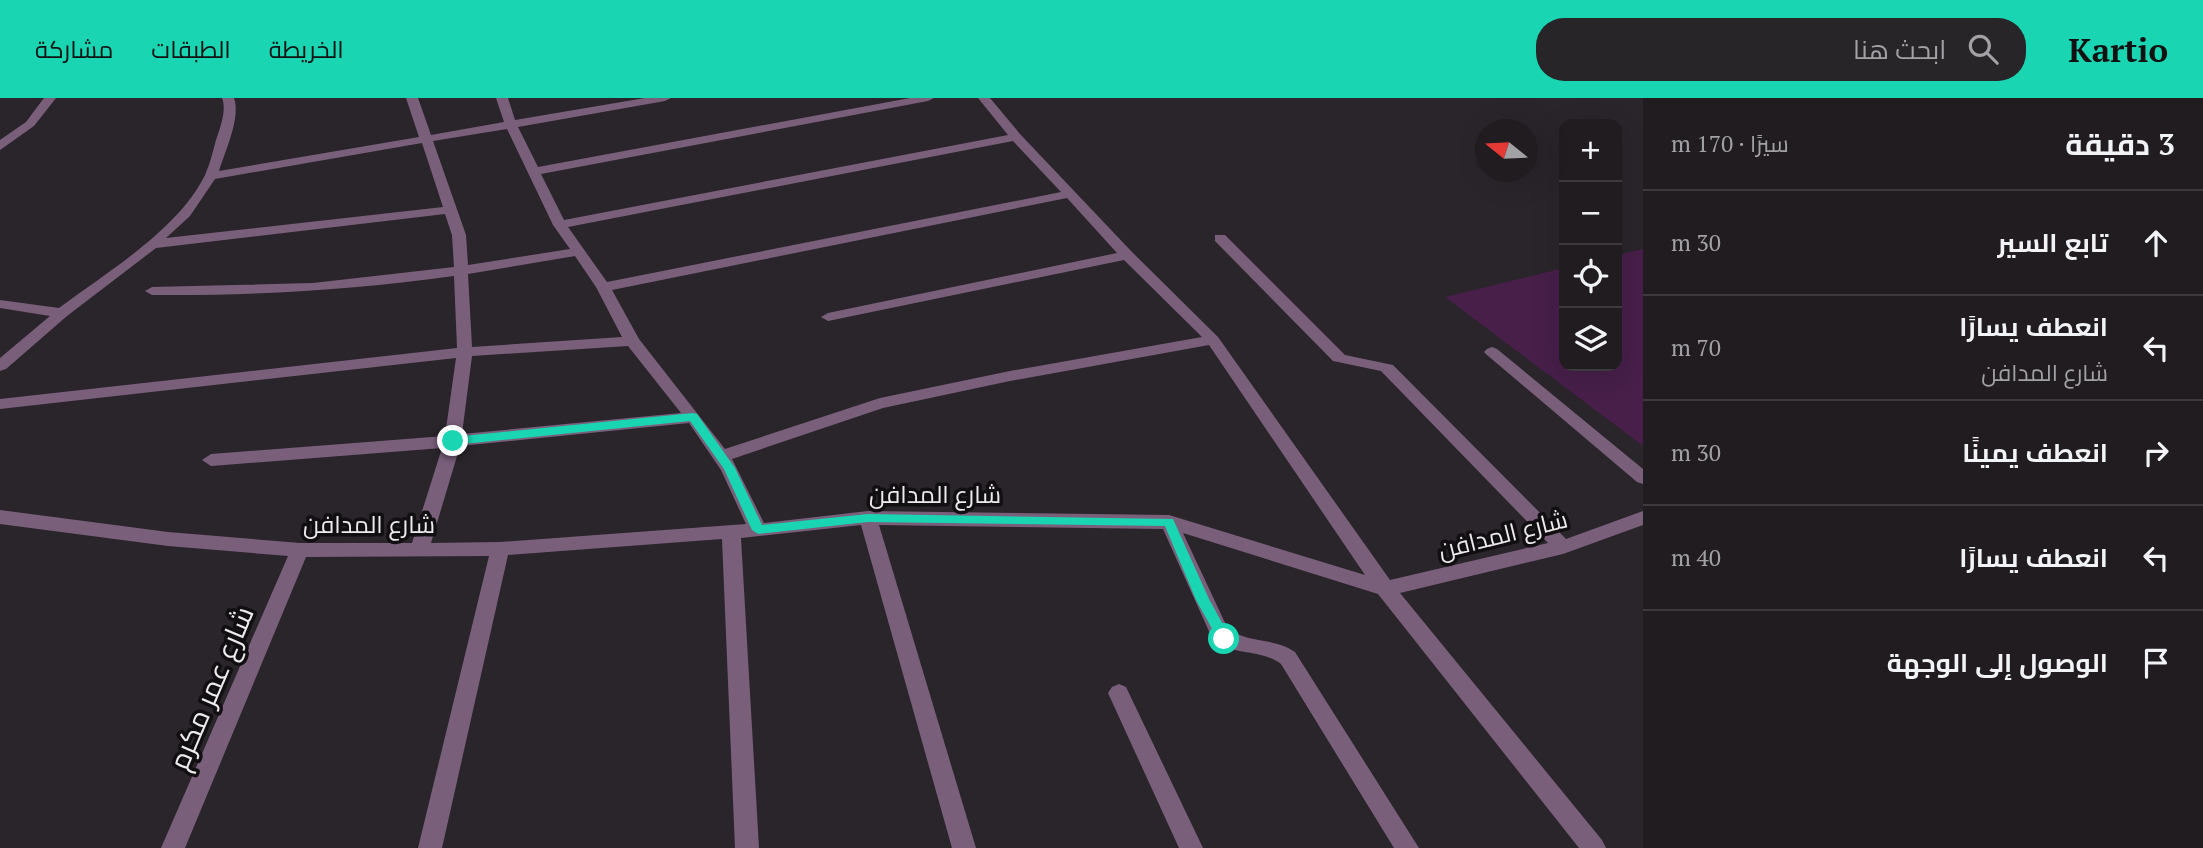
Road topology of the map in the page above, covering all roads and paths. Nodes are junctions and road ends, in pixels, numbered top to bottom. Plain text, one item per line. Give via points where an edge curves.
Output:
1 (50, 98) edge
2 (246, 98) edge
3 (412, 98) edge
4 (502, 98) edge
5 (665, 98) edge
6 (928, 98) edge
7 (984, 98) edge
8 (229, 100) edge
9 (511, 125) junction
10 (1016, 137) junction
11 (427, 141) junction
12 (3, 142) edge
13 (535, 171) junction
14 (211, 176) junction
15 (1069, 194) junction
16 (450, 209) junction
17 (560, 225) junction
18 (1220, 238) dead end
19 (152, 244) junction
20 (577, 252) junction
21 (1127, 255) junction
22 (459, 273) junction
23 (603, 288) junction
24 (152, 290) dead end
25 (0, 304) edge
26 (62, 313) junction
27 (828, 317) dead end
28 (1213, 340) junction
29 (632, 341) junction
30 (465, 352) junction
31 (1492, 352) dead end
32 (0, 366) edge
33 (0, 404) edge
34 (693, 417) junction
35 (453, 441) junction
36 (722, 457) junction
37 (211, 460) dead end
38 (1643, 478) edge
39 (0, 517) edge
40 (868, 518) junction
41 (1643, 518) edge
42 (1169, 522) junction
43 (758, 530) junction
44 (731, 532) junction
45 (1563, 547) junction
46 (500, 549) junction
47 (300, 550) junction
48 (419, 550) junction
49 (1385, 589) junction
50 (1119, 693) dead end
51 (173, 848) edge
52 (430, 848) edge
53 (747, 848) edge
54 (964, 848) edge
55 (1191, 848) edge
56 (1407, 848) edge
57 (1594, 848) edge

1 - 12 street via 30,124
2 - 8 street
3 - 11 street
4 - 9 street
5 - 9 street
6 - 13 street
7 - 10 street
8 - 14 street via 226,128
9 - 11 street
9 - 13 street
10 - 15 street
10 - 17 street
11 - 14 street
11 - 16 street
13 - 17 street
14 - 19 street via 185,213
15 - 21 street
15 - 23 street
16 - 19 street
16 - 22 street via 458,235
17 - 20 street
18 - 45 street via 1339,358 1387,368
19 - 26 street
20 - 22 street
20 - 23 street
21 - 27 street
21 - 28 street
22 - 24 street via 293,290
22 - 30 street
23 - 29 street
25 - 26 street
26 - 32 street
28 - 36 street via 880,403
28 - 49 street
29 - 30 street
29 - 34 street
30 - 33 street
30 - 35 street
31 - 38 street
34 - 35 street
34 - 36 street
35 - 37 street
35 - 48 street
36 - 43 street
39 - 47 street, شارع المدافن
40 - 42 street, شارع المدافن
40 - 43 street, شارع المدافن
40 - 54 street
41 - 45 street, شارع المدافن
42 - 49 street, شارع المدافن
42 - 56 street via 1219,632 1233,643 1274,648 1288,658
43 - 44 street, شارع المدافن
44 - 46 street, شارع المدافن
44 - 53 street
45 - 49 street, شارع المدافن
46 - 48 street, شارع المدافن
46 - 52 street
47 - 48 street, شارع المدافن
47 - 51 street, شارع عمر مكرم
49 - 57 street
50 - 55 street

